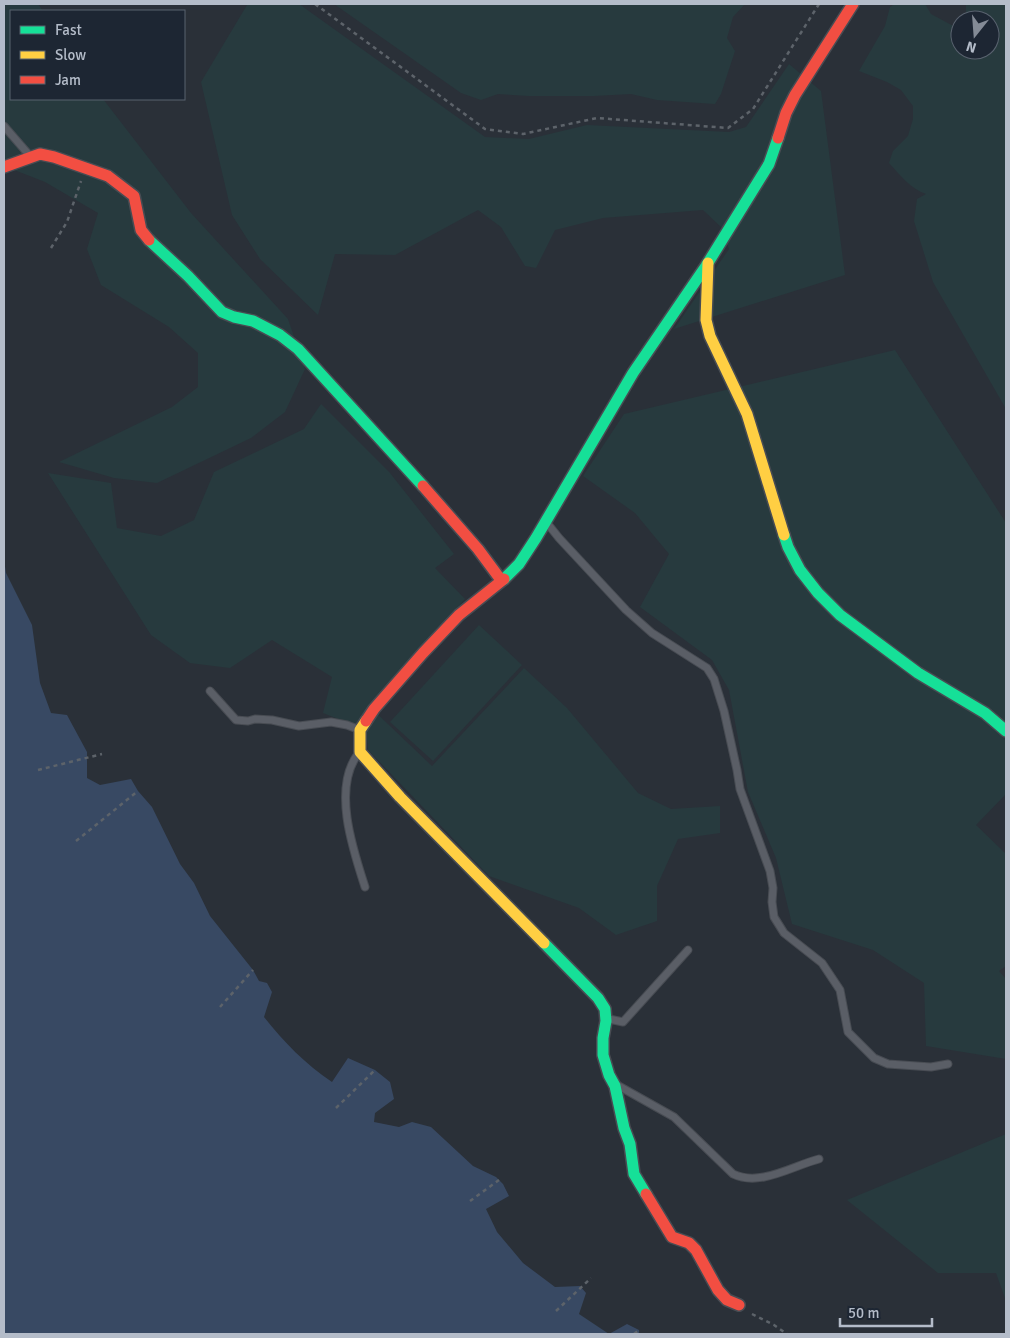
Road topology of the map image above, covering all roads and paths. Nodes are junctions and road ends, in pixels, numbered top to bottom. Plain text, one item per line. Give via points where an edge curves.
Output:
1 (314, 4) edge
2 (819, 4) edge
3 (853, 4) edge
4 (4, 126) edge
5 (30, 157) junction
6 (4, 168) edge
7 (85, 168) junction
8 (51, 248) dead end
9 (709, 261) junction
10 (546, 521) junction
11 (501, 580) junction
12 (210, 691) dead end
13 (360, 730) junction
14 (1006, 731) edge
15 (360, 752) junction
16 (102, 754) dead end
17 (38, 770) dead end
18 (138, 792) dead end
19 (76, 841) dead end
20 (365, 887) dead end
21 (688, 950) dead end
22 (253, 970) dead end
23 (220, 1007) dead end
24 (606, 1018) junction
25 (948, 1064) dead end
26 (375, 1070) dead end
27 (613, 1082) junction
28 (336, 1108) dead end
29 (819, 1159) dead end
30 (499, 1180) dead end
31 (470, 1201) dead end
32 (590, 1278) dead end
33 (739, 1305) joint
34 (556, 1310) dead end
35 (639, 1330) dead end
36 (634, 1334) edge
37 (787, 1334) edge

1 - 2 path via 485,129 523,134 597,118 728,128 753,109
3 - 9 street via 796,94 769,164
4 - 5 lane
5 - 6 street
5 - 7 street via 40,154 54,156
7 - 8 path via 67,222
7 - 11 street via 108,176 134,196 141,230 222,312 253,321 298,349 457,524
9 - 10 street via 633,373
9 - 14 street via 706,320 710,336 747,414 788,547 800,570 840,615 918,673 986,713
10 - 11 street via 518,564
10 - 25 lane via 626,610 652,633 707,668 714,679 740,789 770,871 774,917 784,933 822,964 840,990 848,1032 874,1058 888,1064 931,1067
11 - 13 street via 459,615 423,653
12 - 13 lane via 236,720 272,720 299,726 331,722
13 - 15 street
15 - 20 lane via 347,776 345,797 350,836
15 - 24 street via 400,797 598,998
16 - 17 path
18 - 19 path
21 - 24 lane via 623,1022
22 - 23 path
24 - 27 street via 603,1055
26 - 28 path
27 - 29 lane via 674,1117 733,1174 742,1178 761,1178
27 - 33 street via 630,1144 634,1174 641,1187 672,1237 689,1243 696,1250 718,1290 727,1300
30 - 31 path
32 - 34 path
33 - 37 path
35 - 36 path

